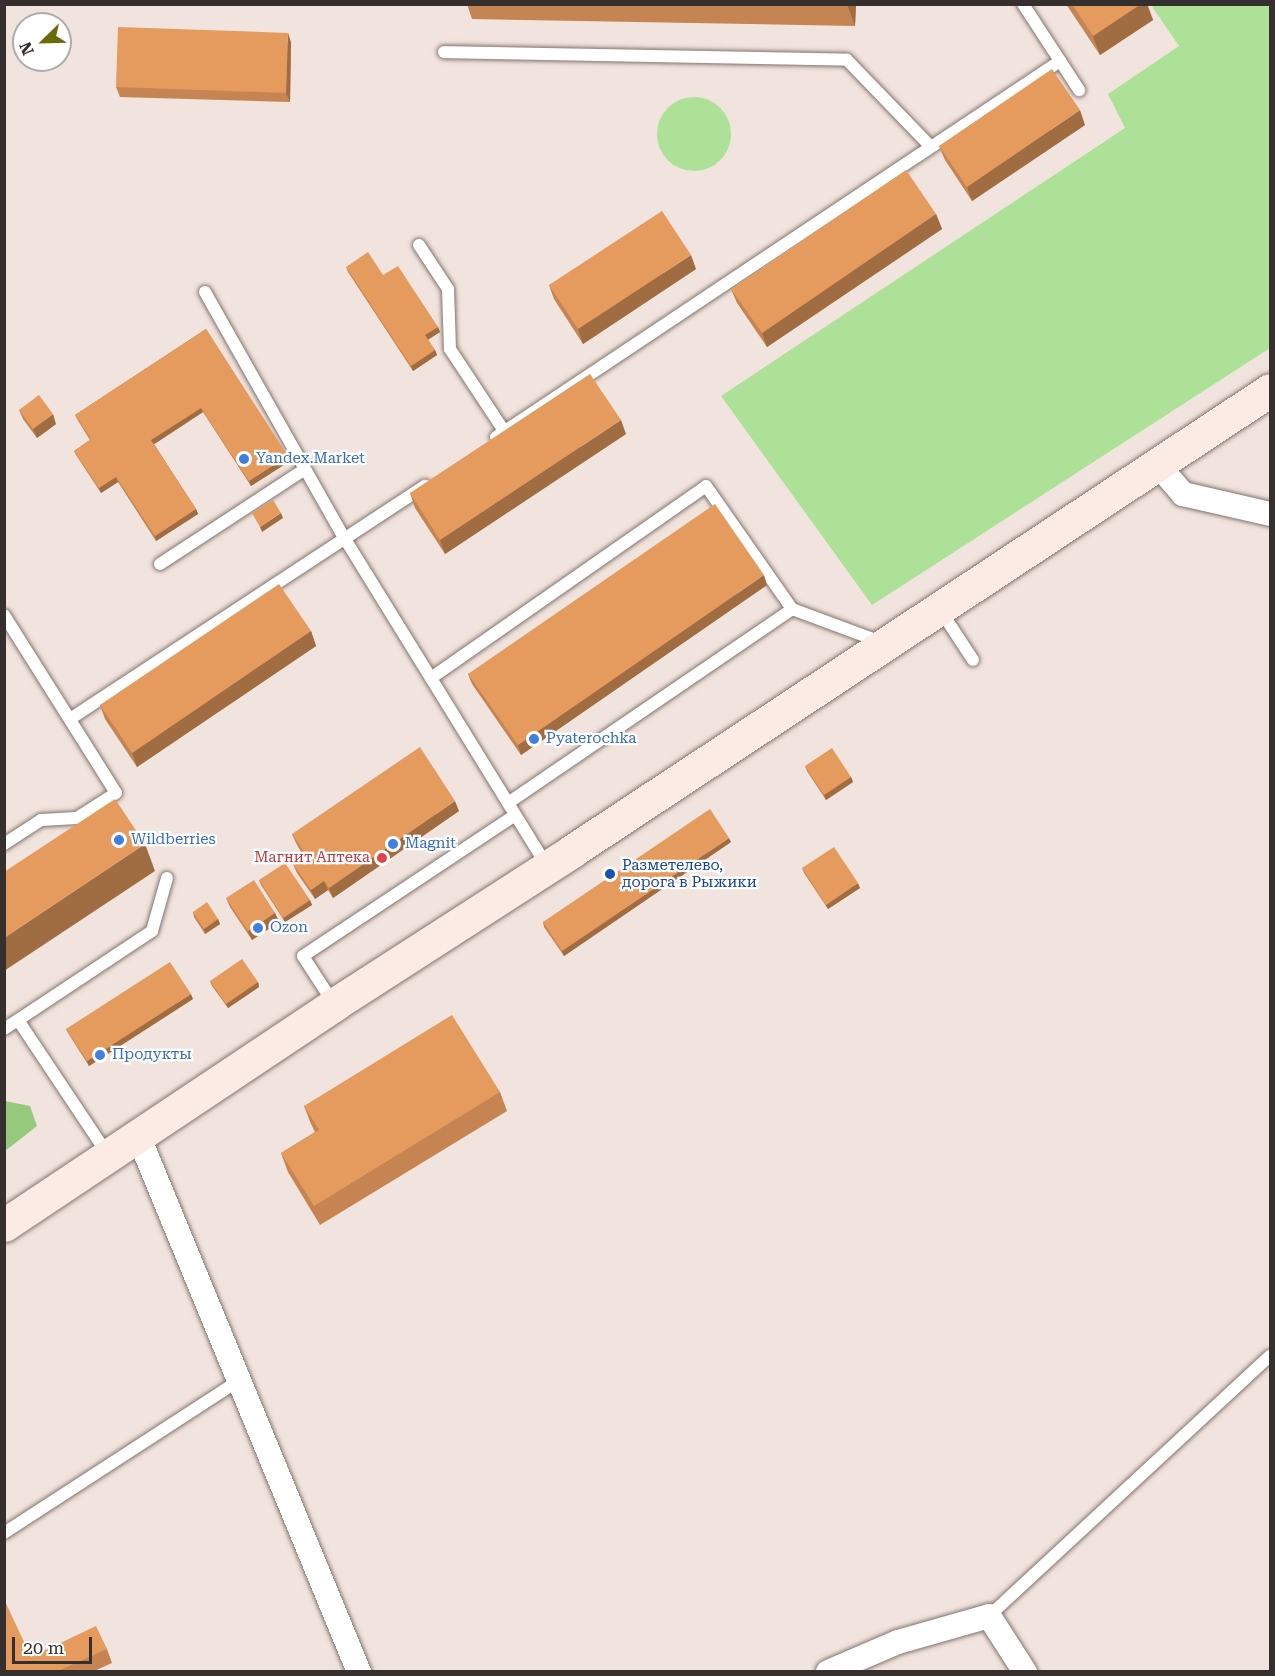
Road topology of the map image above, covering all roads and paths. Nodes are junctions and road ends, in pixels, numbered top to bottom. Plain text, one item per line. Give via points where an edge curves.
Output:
1 (1023, 4) edge
2 (444, 52) dead end
3 (1060, 60) junction
4 (1079, 90) dead end
5 (929, 145) junction
6 (419, 244) dead end
7 (205, 292) dead end
8 (1270, 390) edge
9 (504, 431) junction
10 (485, 444) edge
11 (1158, 464) junction
12 (305, 469) junction
13 (437, 477) edge
14 (1270, 514) edge
15 (345, 539) junction
16 (160, 564) dead end
17 (939, 608) junction
18 (792, 609) junction
19 (4, 615) edge
20 (885, 644) junction
21 (973, 660) dead end
22 (431, 678) junction
23 (70, 719) junction
24 (508, 803) junction
25 (514, 816) junction
26 (4, 844) edge
27 (548, 867) junction
28 (167, 878) dead end
29 (335, 1004) junction
30 (18, 1020) junction
31 (4, 1029) edge
32 (138, 1135) junction
33 (108, 1156) junction
34 (4, 1225) edge
35 (1270, 1356) edge
36 (240, 1380) junction
37 (4, 1533) edge
38 (989, 1616) junction
39 (359, 1671) edge
40 (828, 1671) edge
41 (1025, 1671) edge

1 - 3 lane
2 - 5 lane via 847,60
3 - 4 lane
3 - 5 lane
5 - 9 lane
6 - 9 lane via 448,289 450,349
7 - 12 lane
8 - 11 main road
9 - 10 lane
11 - 14 street via 1183,494
11 - 17 main road
12 - 15 lane
12 - 16 lane
13 - 15 lane
15 - 22 lane
15 - 23 lane
17 - 20 main road
17 - 21 lane
18 - 20 lane
18 - 22 lane via 706,486
18 - 24 lane
19 - 23 lane
20 - 27 main road
22 - 24 lane
23 - 26 lane via 116,793 77,818 41,820
24 - 25 lane
25 - 27 lane
25 - 29 lane via 303,956
27 - 29 main road
28 - 30 lane via 152,931
29 - 32 main road
30 - 31 lane
30 - 33 lane
32 - 33 main road
32 - 36 street
33 - 34 main road
35 - 38 lane
36 - 37 lane
36 - 39 street
38 - 40 street via 898,1642
38 - 41 street

